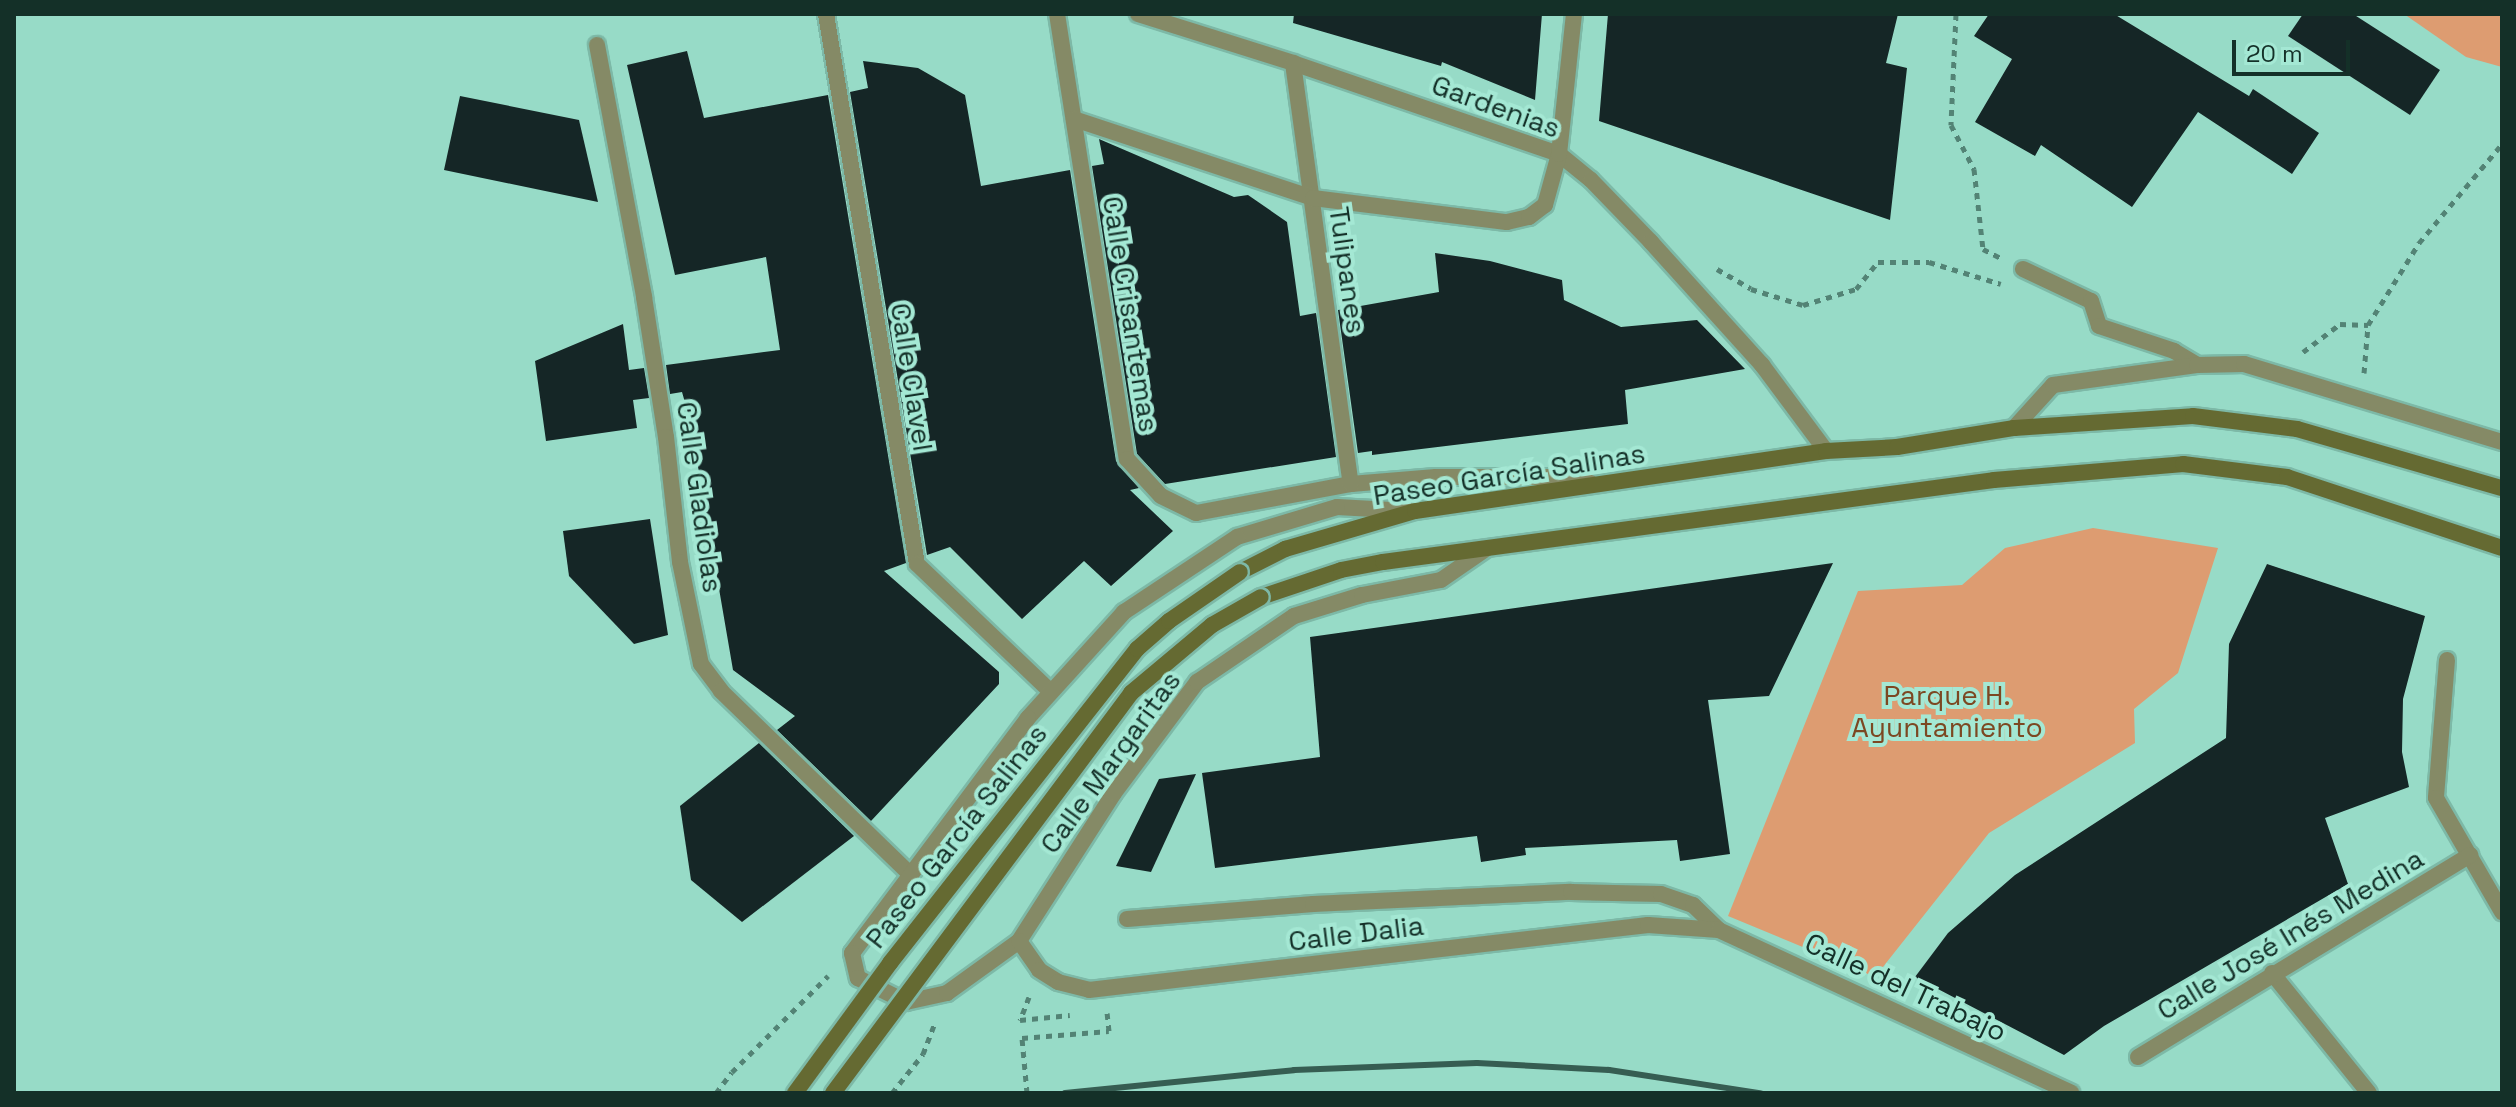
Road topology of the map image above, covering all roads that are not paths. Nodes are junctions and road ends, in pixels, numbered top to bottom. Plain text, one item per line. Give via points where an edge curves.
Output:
1 (826, 14) edge
2 (1057, 14) edge
3 (1138, 14) edge
4 (1574, 14) edge
5 (597, 45) dead end
6 (1293, 63) junction
7 (1074, 119) junction
8 (1559, 154) junction
9 (1313, 198) junction
10 (2023, 269) road end
11 (2197, 365) junction
12 (2014, 428) junction
13 (2502, 442) edge
14 (1826, 451) junction
15 (1351, 484) junction
16 (1598, 484) junction
17 (2502, 488) edge
18 (1415, 511) junction
19 (2502, 548) edge
20 (1486, 549) junction
21 (2447, 660) dead end
22 (1051, 692) junction
23 (2470, 855) junction
24 (910, 874) junction
25 (2502, 912) edge
26 (1127, 919) dead end
27 (1719, 930) junction
28 (1019, 941) junction
29 (2272, 973) junction
30 (2138, 1057) dead end
31 (795, 1093) edge
32 (833, 1093) edge
33 (2071, 1093) edge
34 (2369, 1093) edge

1 - 22 street, Calle Clavel via 917,564
2 - 7 street, Calle Crisantemas
3 - 6 street, Gardenias
4 - 8 street
5 - 24 street, Calle Gladiolas via 644,297 680,562 701,664 721,691
6 - 8 street, Gardenias
6 - 9 street, Tulipanes
7 - 9 street
7 - 15 street, Calle Crisantemas via 1127,459 1161,496 1196,513
8 - 9 street via 1545,205 1529,217 1507,222
8 - 14 street, Gardenias via 1631,221 1762,365
9 - 15 street, Tulipanes
10 - 11 street via 2091,301 2099,326 2174,351
11 - 12 street via 2053,385
11 - 13 street via 2244,364
12 - 14 main road, Paseo García Salinas via 1897,447
12 - 17 main road, Paseo García Salinas via 2193,416 2297,429
14 - 16 main road, Paseo García Salinas
15 - 16 street, Calle Crisantemas via 1508,476
16 - 18 main road, Paseo García Salinas
18 - 22 street via 1337,507 1237,537 1124,612
18 - 31 main road, Paseo García Salinas, bridge via 1285,549 1240,572 1137,649 890,963
19 - 20 main road, Paseo García Salinas via 2287,477 2183,464 1994,480
20 - 28 street, Calle Margaritas via 1441,580 1362,595 1294,616 1197,682 1114,793
20 - 32 main road, Paseo García Salinas, bridge via 1341,570 1261,597 1212,625 1131,693
21 - 23 street via 2436,798
22 - 24 street
23 - 25 street
23 - 29 street, Calle José Inés Medina
24 - 28 street via 852,953 858,978 906,1002 947,993
26 - 27 street via 1571,892 1661,894 1693,905
27 - 28 street, Calle Dalia via 1648,925 1089,990 1058,982 1039,970
27 - 33 street, Calle del Trabajo
29 - 30 street, Calle José Inés Medina
29 - 34 street

